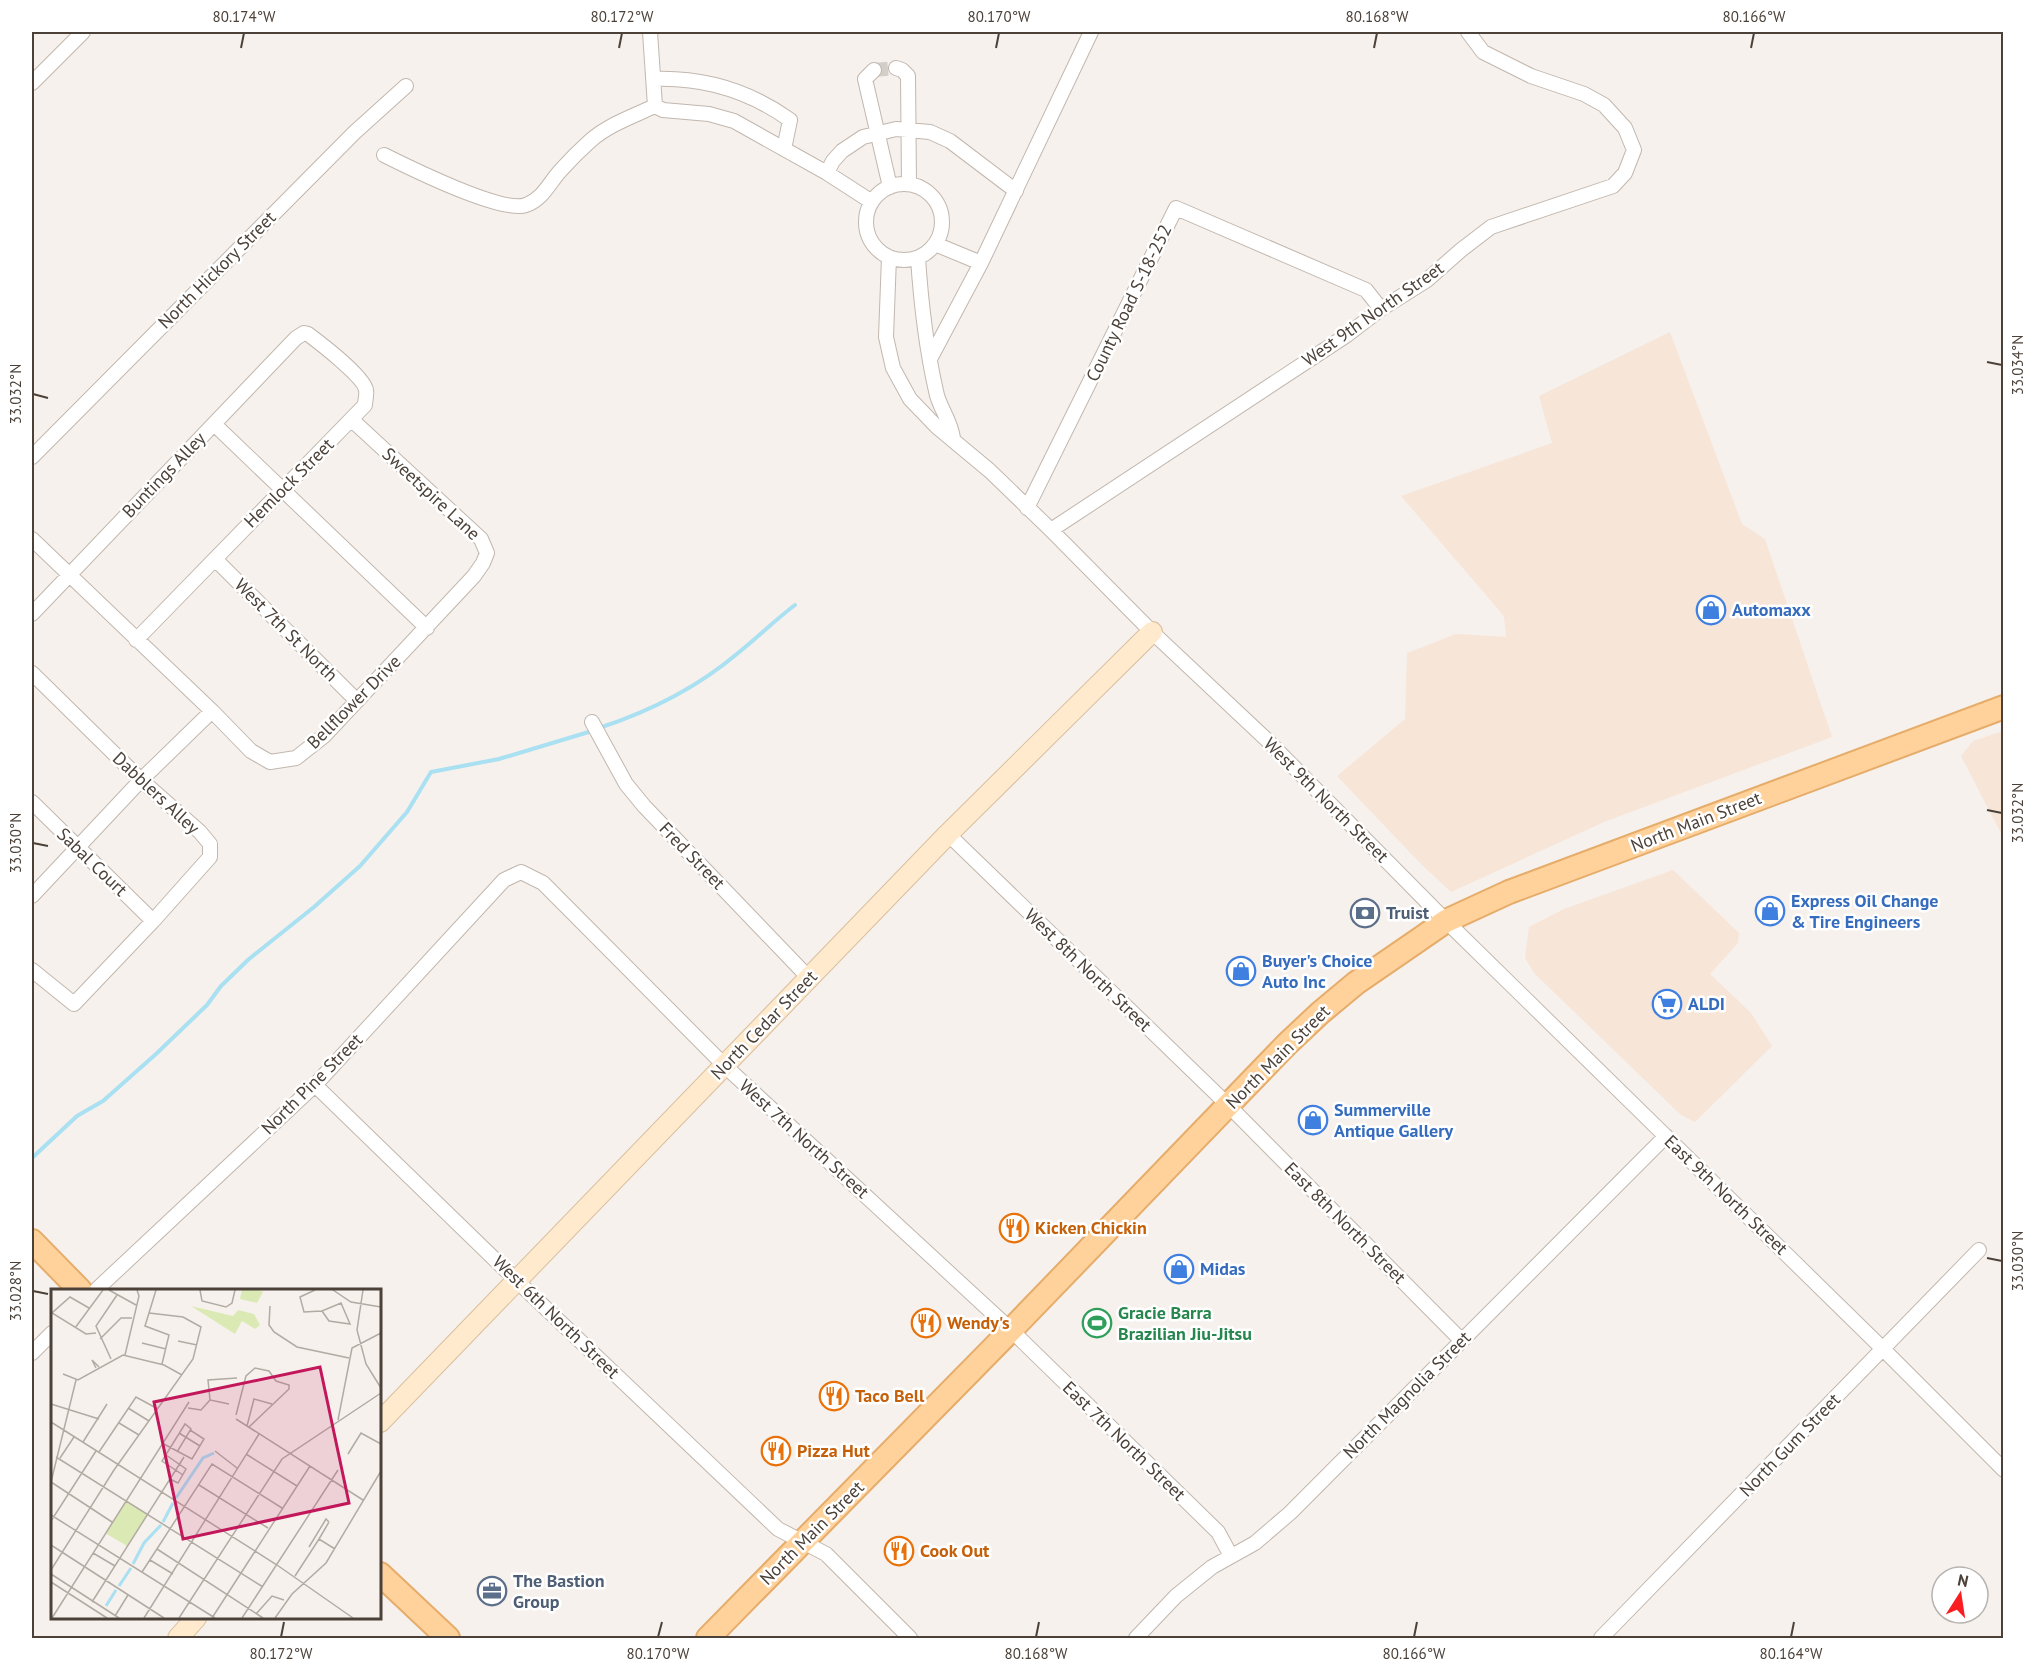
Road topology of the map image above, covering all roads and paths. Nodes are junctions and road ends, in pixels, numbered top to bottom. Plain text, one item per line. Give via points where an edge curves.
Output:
1 (82, 32) edge
2 (650, 32) edge
3 (1091, 32) edge
4 (1468, 32) edge
5 (896, 68) dead end
6 (874, 69) dead end
7 (653, 79) junction
8 (32, 83) edge
9 (406, 86) dead end
10 (655, 106) junction
11 (909, 130) junction
12 (876, 133) junction
13 (784, 149) junction
14 (384, 155) dead end
15 (827, 173) junction
16 (909, 184) junction
17 (890, 187) junction
18 (1016, 191) junction
19 (872, 202) junction
20 (935, 244) junction
21 (889, 257) junction
22 (918, 258) junction
23 (981, 262) junction
24 (1381, 309) junction
25 (296, 338) joint
26 (930, 359) junction
27 (936, 394) junction
28 (916, 405) junction
29 (352, 420) junction
30 (213, 424) junction
31 (953, 438) junction
32 (32, 457) edge
33 (283, 490) junction
34 (1027, 508) junction
35 (1051, 530) junction
36 (32, 539) edge
37 (214, 559) junction
38 (68, 575) junction
39 (32, 614) edge
40 (427, 628) junction
41 (1152, 632) junction
42 (136, 640) junction
43 (32, 672) edge
44 (357, 701) junction
45 (2004, 707) edge
46 (212, 711) junction
47 (592, 722) dead end
48 (141, 780) junction
49 (32, 802) edge
50 (948, 834) junction
51 (78, 847) junction
52 (521, 872) joint
53 (32, 896) edge
54 (153, 921) junction
55 (1446, 921) junction
56 (32, 970) edge
57 (809, 978) junction
58 (724, 1066) junction
59 (315, 1085) junction
60 (1229, 1106) junction
61 (1666, 1136) junction
62 (32, 1241) edge
63 (1978, 1250) dead end
64 (517, 1281) junction
65 (79, 1289) edge
66 (97, 1289) edge
67 (1011, 1330) junction
68 (51, 1334) edge
69 (1461, 1340) junction
70 (1883, 1349) junction
71 (32, 1353) edge
72 (381, 1421) edge
73 (2004, 1470) edge
74 (804, 1541) junction
75 (1231, 1556) junction
76 (381, 1575) edge
77 (194, 1619) edge
78 (178, 1638) edge
79 (448, 1638) edge
80 (708, 1638) edge
81 (910, 1638) edge
82 (1136, 1638) edge
83 (1601, 1638) edge

1 - 8 street
2 - 7 street
3 - 18 street
4 - 24 street, West 9th North Street via 1483,52 1604,105 1625,128 1634,150 1625,173 1613,186 1491,227 1427,280
5 - 11 street via 908,76
6 - 12 street via 865,79
7 - 10 street
7 - 13 street via 676,78 709,84 746,93 765,103 790,120
9 - 32 street, North Hickory Street via 355,132
10 - 13 street via 734,121
10 - 14 street via 593,139 560,171 547,190 523,207 506,205 437,181
11 - 12 street
11 - 16 street
11 - 18 street via 930,132 950,141
12 - 15 street via 842,151
12 - 17 street
13 - 15 street
15 - 19 street
16 - 17 street
16 - 20 street via 926,192 938,206 942,218
17 - 19 street
18 - 23 street
19 - 21 street via 865,221 867,233 873,245
20 - 22 street
20 - 23 street
21 - 22 street via 906,261
21 - 28 street, West 9th North Street via 886,337 893,368
22 - 26 street, West 9th North Street
23 - 26 street
24 - 34 street, County Road S-18-252 via 1366,290 1176,208
24 - 35 street, West 9th North Street
25 - 29 street, Hemlock Street via 308,334 361,381 366,389 365,405
25 - 30 street, Buntings Alley
26 - 27 street, West 9th North Street
27 - 28 street
27 - 31 street, West 9th North Street via 951,424
28 - 31 street, West 9th North Street
29 - 33 street, Hemlock Street
29 - 40 street, Sweetspire Lane via 481,539 485,547 487,553 474,576
30 - 33 street
30 - 38 street, Buntings Alley
31 - 34 street, West 9th North Street
33 - 37 street, Hemlock Street
33 - 40 street
34 - 35 street, West 9th North Street
35 - 41 street, West 9th North Street
36 - 38 street, Bellflower Drive
37 - 42 street, Hemlock Street
37 - 44 street, West 7th St North
38 - 39 street, Buntings Alley
38 - 42 street, Bellflower Drive
40 - 44 street, Bellflower Drive
41 - 50 street, North Cedar Street
41 - 55 street, West 9th North Street via 1268,741
42 - 46 street, Bellflower Drive
43 - 48 street, Dabblers Alley
44 - 46 street, Bellflower Drive via 296,759 270,762 250,751
45 - 55 main road, North Main Street via 1509,891
46 - 48 street
47 - 57 street, Fred Street via 626,784 644,806
48 - 51 street
48 - 54 street, Dabblers Alley via 210,844 210,856
49 - 51 street, Sabal Court
50 - 57 street, North Cedar Street
50 - 60 street, West 8th North Street
51 - 53 street
51 - 54 street, Sabal Court
52 - 58 street, West 7th North Street via 543,883
52 - 59 street, North Pine Street via 504,880
54 - 56 street, Dabblers Alley via 74,1004
55 - 60 main road, North Main Street via 1320,1013
55 - 61 street, East 9th North Street
57 - 58 street, North Cedar Street
58 - 64 street, North Cedar Street
58 - 67 street, West 7th North Street
59 - 64 street, West 6th North Street
59 - 66 street, North Pine Street
60 - 67 main road, North Main Street
60 - 69 street, East 8th North Street
61 - 69 street, North Magnolia Street
61 - 70 street, East 9th North Street
62 - 65 main road
63 - 70 street, North Gum Street
64 - 72 street, North Cedar Street
64 - 74 street, West 6th North Street via 778,1529
67 - 74 main road, North Main Street
67 - 75 street, East 7th North Street via 1218,1532
68 - 71 street
69 - 75 street, North Magnolia Street via 1290,1513 1255,1543
70 - 73 street, East 9th North Street
70 - 83 street, North Gum Street
74 - 80 main road, North Main Street
74 - 81 street, West 6th North Street via 826,1554
75 - 82 street, North Magnolia Street via 1176,1596
76 - 79 main road
77 - 78 street

